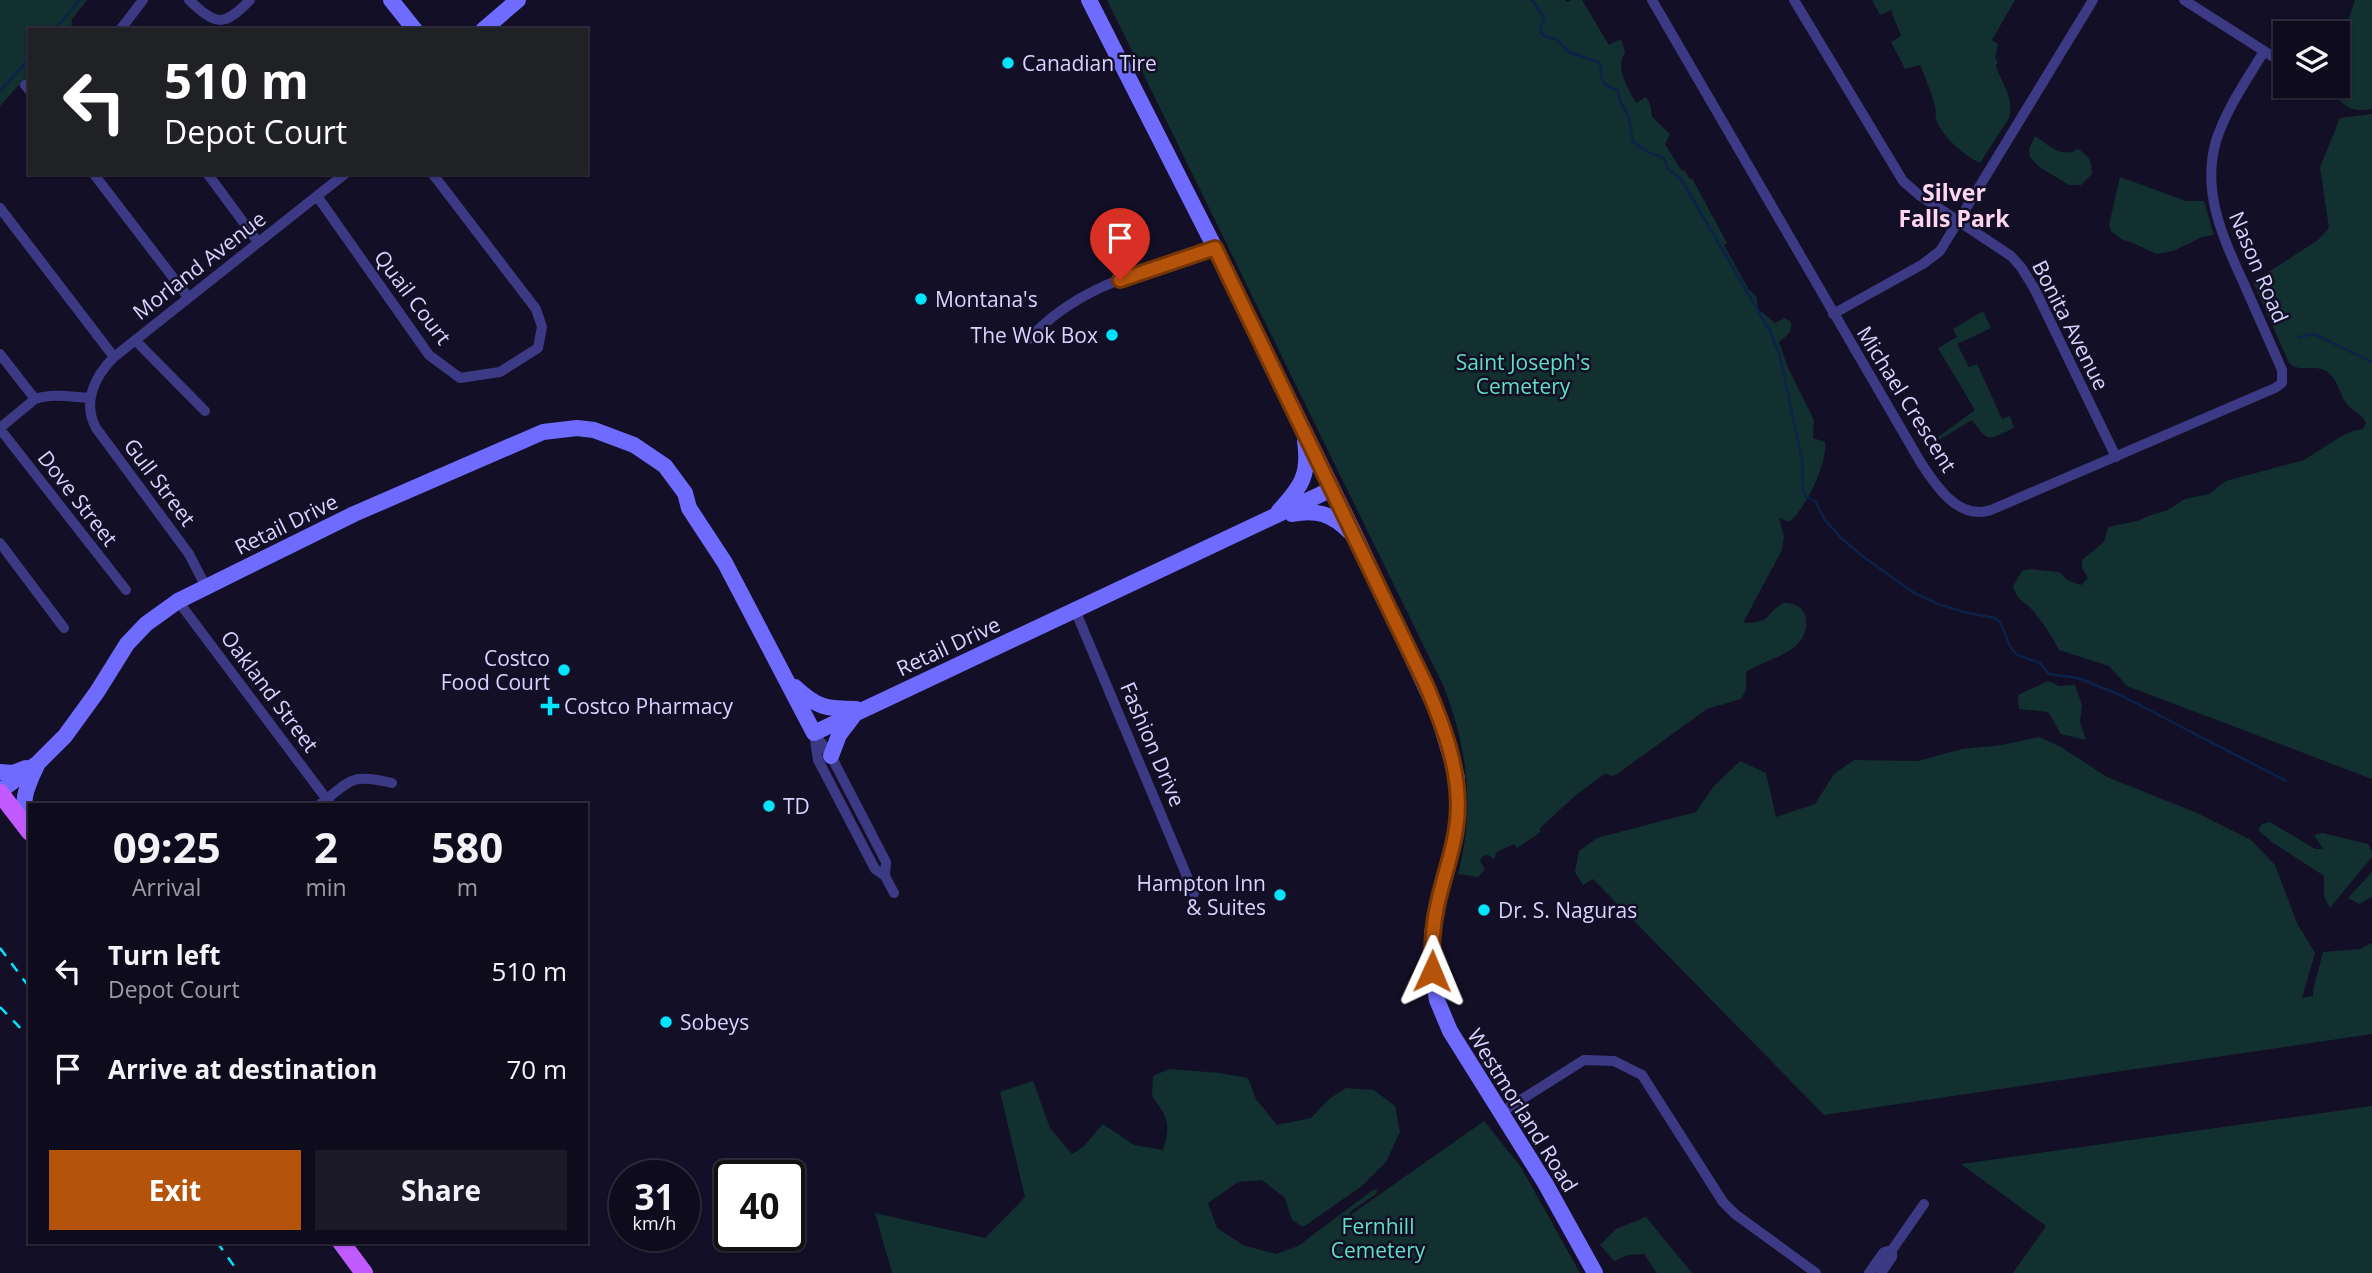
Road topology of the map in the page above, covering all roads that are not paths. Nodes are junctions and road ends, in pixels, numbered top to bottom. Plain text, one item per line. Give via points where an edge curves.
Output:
1 (143, 0) edge
2 (189, 0) edge
3 (250, 0) edge
4 (391, 0) edge
5 (519, 0) edge
6 (1089, 0) edge
7 (1652, 0) edge
8 (1794, 0) edge
9 (2092, 0) edge
10 (2184, 0) edge
11 (122, 28) edge
12 (413, 28) edge
13 (485, 28) edge
14 (2264, 51) junction
15 (2273, 57) edge
16 (95, 175) edge
17 (208, 175) edge
18 (327, 175) edge
19 (343, 175) edge
20 (434, 175) edge
21 (333, 183) junction
22 (317, 196) junction
23 (0, 208) edge
24 (1958, 222) junction
25 (258, 242) junction
26 (1215, 248) junction
27 (188, 296) junction
28 (1833, 314) junction
29 (1029, 339) dead end
30 (135, 340) junction
31 (0, 354) edge
32 (114, 357) junction
33 (2282, 381) joint
34 (90, 398) junction
35 (35, 399) junction
36 (205, 411) dead end
37 (0, 428) edge
38 (1303, 428) junction
39 (2116, 457) junction
40 (1332, 489) junction
41 (1272, 518) junction
42 (1356, 539) junction
43 (0, 542) edge
44 (206, 587) junction
45 (126, 590) dead end
46 (178, 601) junction
47 (1075, 610) junction
48 (64, 628) dead end
49 (786, 678) junction
50 (862, 709) junction
51 (814, 733) junction
52 (831, 756) junction
53 (38, 763) junction
54 (0, 772) edge
55 (392, 783) dead end
56 (0, 792) edge
57 (325, 803) edge
58 (28, 826) edge
59 (28, 829) edge
60 (885, 876) junction
61 (894, 893) dead end
62 (1194, 894) dead end
63 (1500, 1113) junction
64 (1924, 1204) dead end
65 (342, 1244) edge
66 (1892, 1250) junction
67 (364, 1273) edge
68 (1595, 1273) edge
69 (1816, 1273) edge
70 (1868, 1273) edge
71 (1881, 1273) edge

1 - 11 street
2 - 3 street via 218,22 226,21
4 - 12 street
5 - 13 street
6 - 26 street, Westmorland Road
7 - 28 street, Michael Crescent
8 - 24 street, Bonita Avenue via 1898,175 1914,192
9 - 24 street
10 - 14 street
14 - 15 street
14 - 33 street, Nason Road via 2222,125 2213,156 2212,190 2221,233 2282,370
16 - 27 street
17 - 25 street
18 - 21 street
19 - 21 street, Morland Avenue
20 - 22 street, Quail Court via 536,309 542,327 538,348 500,372 460,378 429,355
21 - 22 street, Morland Avenue
22 - 25 street, Morland Avenue
23 - 32 street
24 - 28 street via 1930,259
24 - 39 street, Bonita Avenue via 2021,267
25 - 27 street, Morland Avenue
26 - 29 street via 1096,288 1064,306
26 - 38 street, Westmorland Road
27 - 30 street, Morland Avenue
28 - 39 street, Michael Crescent via 1921,463 1940,489 1965,510 1983,513
30 - 32 street, Morland Avenue
30 - 36 street
31 - 35 street
32 - 34 street, Morland Avenue
33 - 39 street, Michael Crescent
34 - 35 street via 57,395
34 - 44 street, Gull Street via 96,428 190,554
35 - 37 street
37 - 45 street, Dove Street
38 - 40 street, Westmorland Road
38 - 41 street via 1307,454 1303,480
40 - 41 street, Retail Drive
40 - 42 street, Westmorland Road
41 - 42 street via 1320,512 1333,517
41 - 47 street, Retail Drive
42 - 63 street, Westmorland Road via 1434,704 1457,778 1457,827 1437,905 1432,971 1447,1025
43 - 48 street
44 - 46 street, Retail Drive
44 - 49 street, Retail Drive via 354,514 543,432 594,430 624,440 657,462 725,563
46 - 53 street, Retail Drive via 127,644 65,736
46 - 57 street, Oakland Street
47 - 50 street, Retail Drive
47 - 62 street, Fashion Drive
49 - 50 street via 823,708
49 - 51 street, Retail Drive
50 - 51 street, Retail Drive
50 - 52 street via 839,735
51 - 52 street
51 - 60 street via 818,760 874,869
52 - 60 street via 887,862
53 - 54 street via 13,773
53 - 56 street, Retail Drive
53 - 58 street via 26,787 23,806
55 - 57 street via 360,778
56 - 59 main road
60 - 61 street
63 - 68 street, Westmorland Road
63 - 69 street via 1584,1060 1614,1061 1633,1070 1642,1075 1723,1202
64 - 66 street
65 - 67 main road
66 - 70 street via 1884,1252
66 - 71 street

